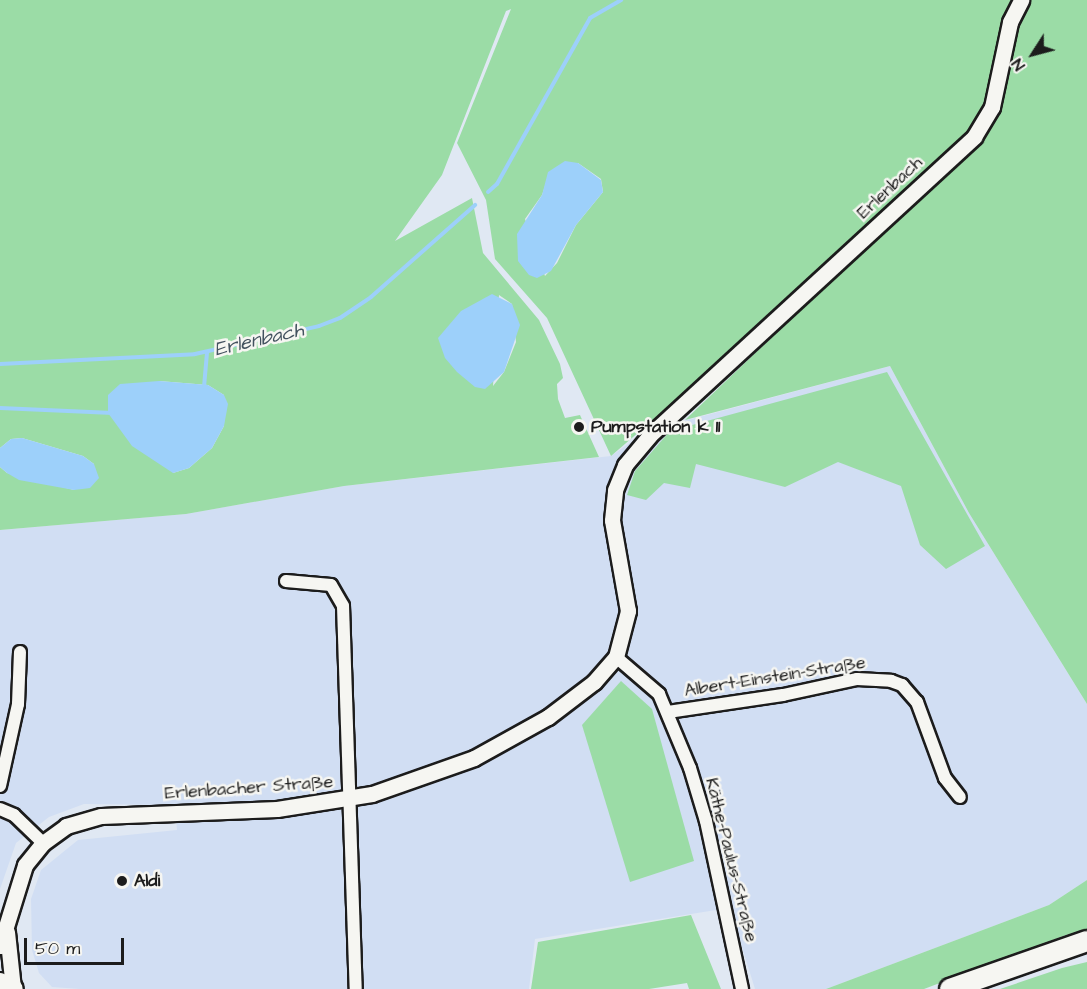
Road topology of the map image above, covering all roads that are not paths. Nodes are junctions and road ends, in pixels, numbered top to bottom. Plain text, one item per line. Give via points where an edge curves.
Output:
1 (1021, 0) edge
2 (286, 581) dead end
3 (20, 652) dead end
4 (616, 657) junction
5 (668, 712) junction
6 (0, 786) edge
7 (960, 797) dead end
8 (349, 800) junction
9 (0, 809) edge
10 (43, 843) junction
11 (7, 931) junction
12 (1087, 941) edge
13 (0, 946) edge
14 (0, 983) edge
15 (13, 989) edge
16 (356, 989) edge
17 (742, 989) edge
18 (950, 989) edge

1 - 4 street, Erlenbach via 1010,22 992,107 975,137 641,444 618,482 612,520 628,611
2 - 8 street via 323,582 342,597
3 - 6 street via 18,704
4 - 5 street, Käthe-Paulus-Straße via 645,678
4 - 8 street, Erlenbacher Straße via 572,701 505,742 428,777
5 - 7 street, Albert-Einstein-Straße via 783,695 857,679 891,681 902,686 917,702 945,778
5 - 17 street, Käthe-Paulus-Straße via 706,821
8 - 10 street, Erlenbacher Straße via 277,809 101,816 66,826
8 - 16 street
9 - 10 street via 14,816
10 - 11 street, Erlenbacher Straße via 18,880
11 - 13 street, Erlenbacher Straße
11 - 15 street, Erlenbacher Straße
12 - 18 main road
14 - 15 main road

